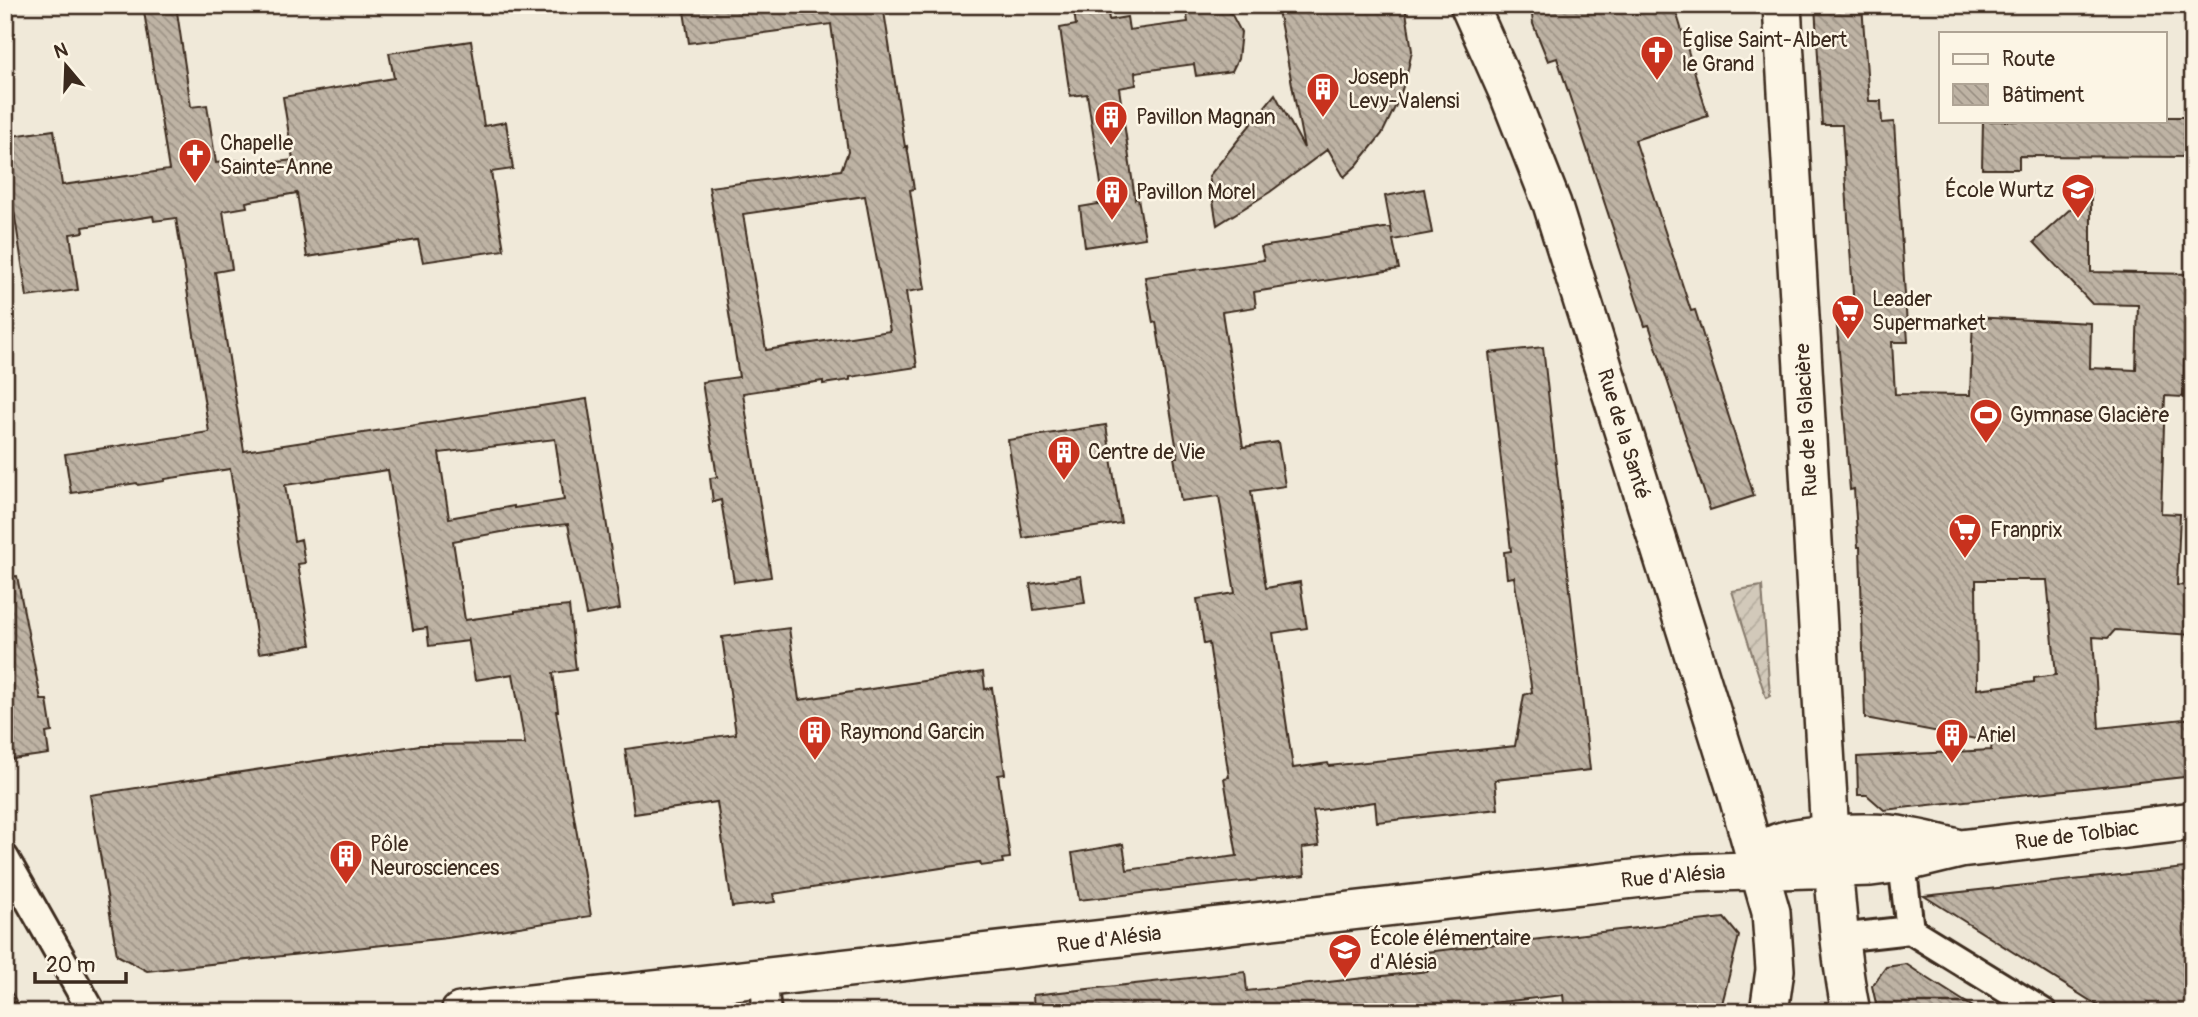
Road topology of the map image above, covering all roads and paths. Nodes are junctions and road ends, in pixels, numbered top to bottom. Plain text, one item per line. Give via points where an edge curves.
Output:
1 (1469, 5) edge
2 (1782, 5) edge
3 (2193, 821) edge
4 (1960, 849) junction
5 (1832, 851) junction
6 (5, 858) edge
7 (1902, 863) junction
8 (1759, 869) junction
9 (1910, 930) junction
10 (1839, 938) junction
11 (765, 995) edge
12 (92, 1012) edge
13 (460, 1012) edge
14 (1769, 1012) edge
15 (1851, 1012) edge
16 (2043, 1012) edge

1 - 8 street, Rue de la Santé via 1552,204
2 - 5 street, Rue de la Glacière
3 - 4 street, Rue de Tolbiac
4 - 5 street via 1890,834
4 - 7 street
5 - 7 street via 1871,867
5 - 8 street, Rue d'Alésia
5 - 10 street, Rue de la Glacière
6 - 12 street
7 - 9 street
8 - 11 street, Rue d'Alésia via 1686,873
8 - 14 street, Rue de la Santé via 1771,912 1775,970
9 - 10 street
9 - 16 street
10 - 15 street, Rue de la Glacière
11 - 13 street, Rue d'Alésia

